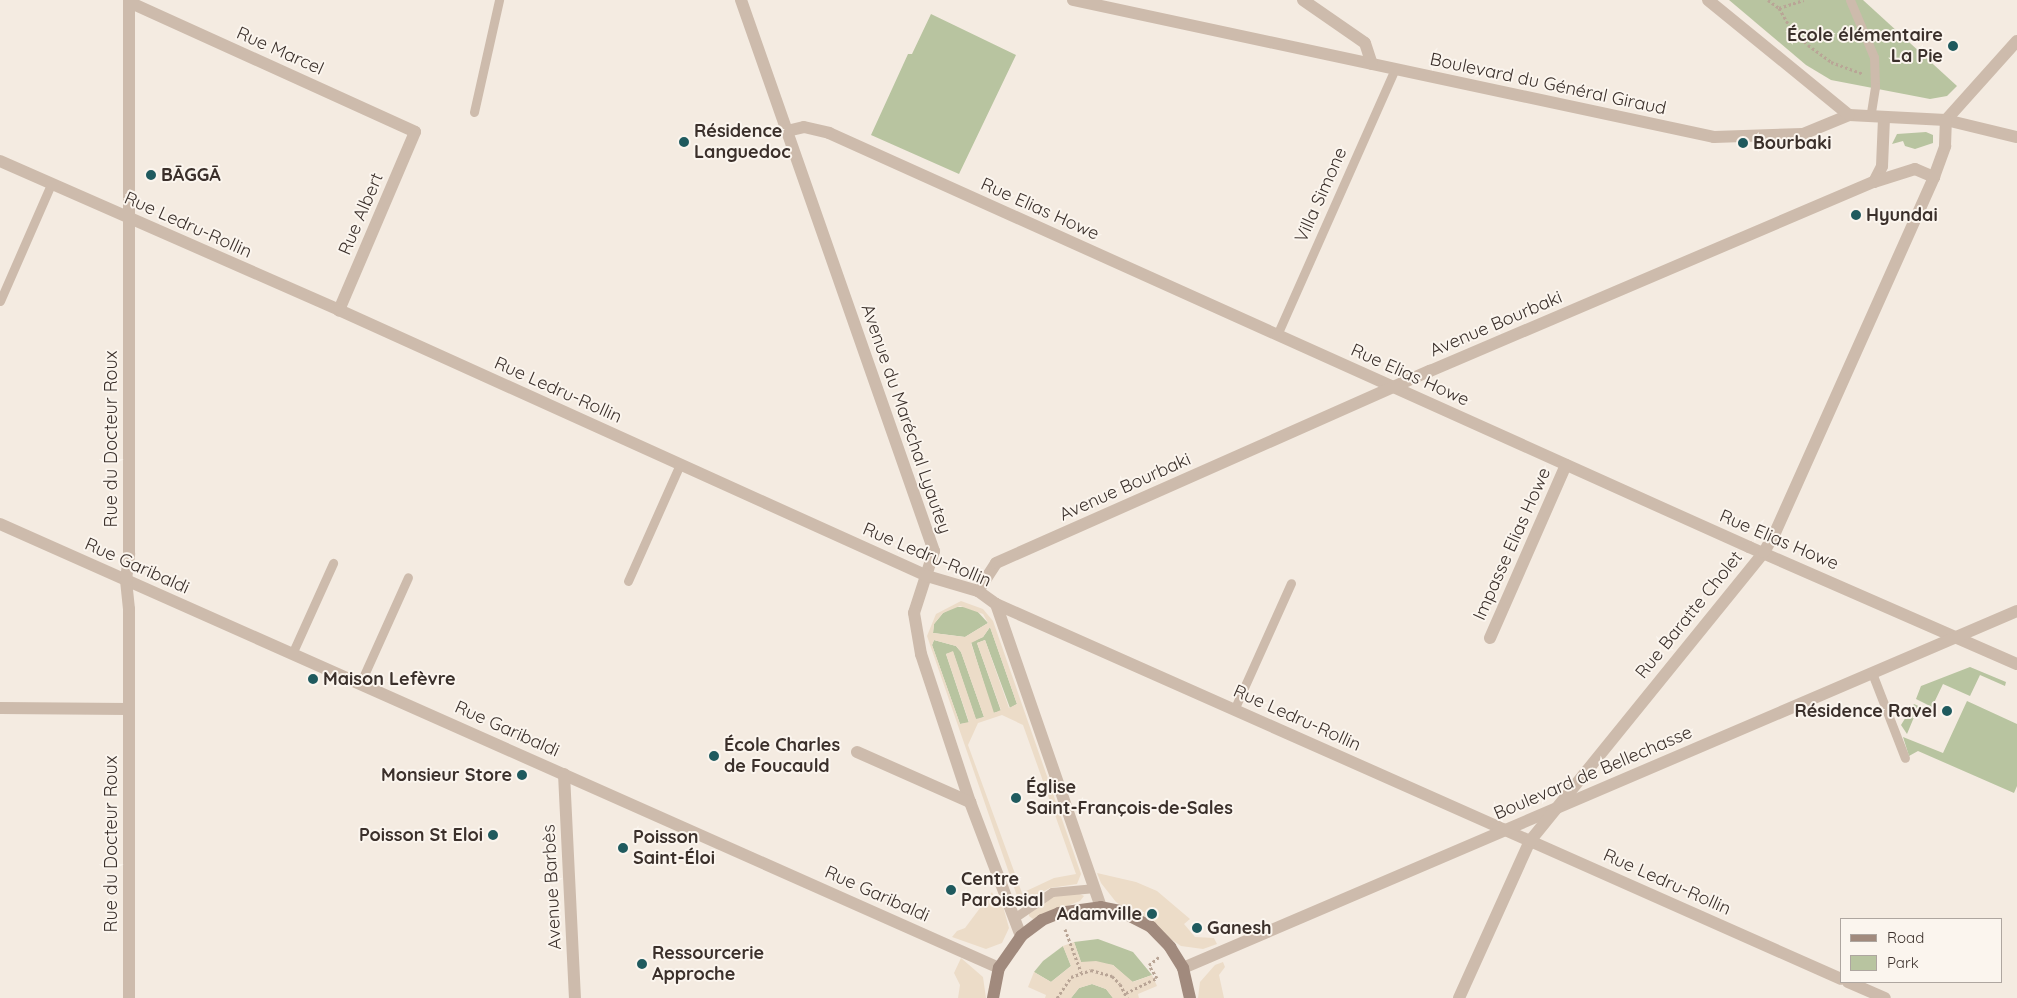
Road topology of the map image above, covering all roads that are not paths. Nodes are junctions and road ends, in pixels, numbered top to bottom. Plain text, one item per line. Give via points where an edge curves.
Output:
1 (499, 0) edge
2 (741, 0) edge
3 (1073, 0) edge
4 (1303, 0) edge
5 (1708, 0) edge
6 (1850, 0) edge
7 (129, 1) edge
8 (2017, 41) edge
9 (1372, 64) junction
10 (1395, 69) junction
11 (474, 112) dead end
12 (1849, 115) junction
13 (1870, 117) junction
14 (1884, 119) junction
15 (1946, 120) junction
16 (787, 131) junction
17 (415, 132) joint
18 (2017, 137) edge
19 (0, 161) edge
20 (1934, 177) junction
21 (1874, 182) junction
22 (51, 184) junction
23 (128, 218) junction
24 (0, 301) edge
25 (339, 310) junction
26 (1277, 335) junction
27 (1393, 387) junction
28 (680, 464) junction
29 (1566, 465) junction
30 (0, 524) edge
31 (1764, 552) junction
32 (333, 563) dead end
33 (927, 576) junction
34 (408, 577) dead end
35 (126, 580) junction
36 (628, 581) dead end
37 (1291, 583) dead end
38 (978, 591) junction
39 (996, 604) junction
40 (2017, 611) edge
41 (1957, 637) junction
42 (1490, 638) dead end
43 (292, 654) junction
44 (2017, 664) edge
45 (1872, 673) junction
46 (360, 684) junction
47 (0, 708) edge
48 (129, 709) junction
49 (1234, 710) junction
50 (857, 752) dead end
51 (1905, 758) dead end
52 (564, 774) junction
53 (970, 802) junction
54 (1557, 807) junction
55 (1505, 829) junction
56 (1530, 841) junction
57 (1094, 888) junction
58 (1101, 908) junction
59 (1014, 918) junction
60 (1020, 936) junction
61 (999, 968) junction
62 (1183, 968) junction
63 (1840, 978) edge
64 (1850, 983) edge
65 (129, 998) edge
66 (576, 998) edge
67 (992, 998) edge
68 (1190, 998) edge
69 (1459, 998) edge
70 (1884, 998) edge

1 - 11 lane
2 - 16 street, Avenue du Maréchal Lyautey
3 - 9 street, Boulevard du Général Giraud
4 - 9 street via 1365,43
5 - 12 street
6 - 13 lane via 1869,38 1874,74
7 - 17 street, Rue Marcel
7 - 23 street, Rue du Docteur Roux
8 - 15 street
9 - 10 street, Boulevard du Général Giraud
10 - 12 street, Boulevard du Général Giraud via 1714,137 1803,134
10 - 26 lane, Villa Simone
12 - 13 street, Boulevard du Général Giraud
13 - 14 street, Boulevard du Général Giraud
14 - 15 street, Boulevard du Général Giraud
14 - 21 street via 1882,166
15 - 18 street, Boulevard du Général Giraud
15 - 20 street, Rue Baratte Cholet via 1945,146
16 - 26 street, Rue Elias Howe via 804,127 829,132
16 - 33 street, Avenue du Maréchal Lyautey via 934,551
17 - 25 street, Rue Albert
19 - 22 street, Rue Ledru-Rollin
20 - 21 street, Avenue Bourbaki via 1915,169
20 - 31 street, Rue Baratte Cholet
21 - 27 street, Avenue Bourbaki
22 - 23 street, Rue Ledru-Rollin
22 - 24 lane
23 - 25 street, Rue Ledru-Rollin
23 - 35 street, Rue du Docteur Roux via 129,554
25 - 28 street, Rue Ledru-Rollin
26 - 27 street, Rue Elias Howe
27 - 29 street, Rue Elias Howe
27 - 38 street, Avenue Bourbaki via 996,563
28 - 33 street, Rue Ledru-Rollin
28 - 36 lane
29 - 31 street, Rue Elias Howe
29 - 42 street, Impasse Elias Howe
30 - 35 street, Rue Garibaldi
31 - 41 street, Rue Elias Howe
31 - 54 street, Rue Baratte Cholet
32 - 43 lane
33 - 38 street, Rue Ledru-Rollin
33 - 53 street, Avenue du Maréchal Lyautey via 914,613 921,654
34 - 46 lane
35 - 43 street, Rue Garibaldi
35 - 48 street, Rue du Docteur Roux
37 - 49 lane
38 - 39 street, Rue Ledru-Rollin
39 - 49 street, Rue Ledru-Rollin
39 - 57 street
40 - 41 street, Boulevard de Bellechasse
41 - 44 street, Rue Elias Howe
41 - 45 street, Boulevard de Bellechasse
43 - 46 street, Rue Garibaldi
45 - 51 lane
45 - 54 street, Boulevard de Bellechasse
46 - 52 street, Rue Garibaldi
47 - 48 street
48 - 65 street, Rue du Docteur Roux
49 - 55 street, Rue Ledru-Rollin
50 - 53 street
52 - 61 street, Rue Garibaldi
52 - 66 street, Avenue Barbès
53 - 59 street, Avenue du Maréchal Lyautey
54 - 55 street, Boulevard de Bellechasse
54 - 56 street, Rue Baratte Cholet
55 - 56 street, Rue Ledru-Rollin
55 - 62 street, Boulevard de Bellechasse
56 - 63 street, Rue Ledru-Rollin
56 - 69 street, Rue Baratte Cholet
57 - 58 street
57 - 59 lane via 1052,892
58 - 60 street via 1059,913 1042,920
58 - 62 street via 1120,911 1151,927 1170,947
59 - 60 street, Avenue du Maréchal Lyautey
60 - 61 street
61 - 67 street
62 - 68 street
64 - 70 street

